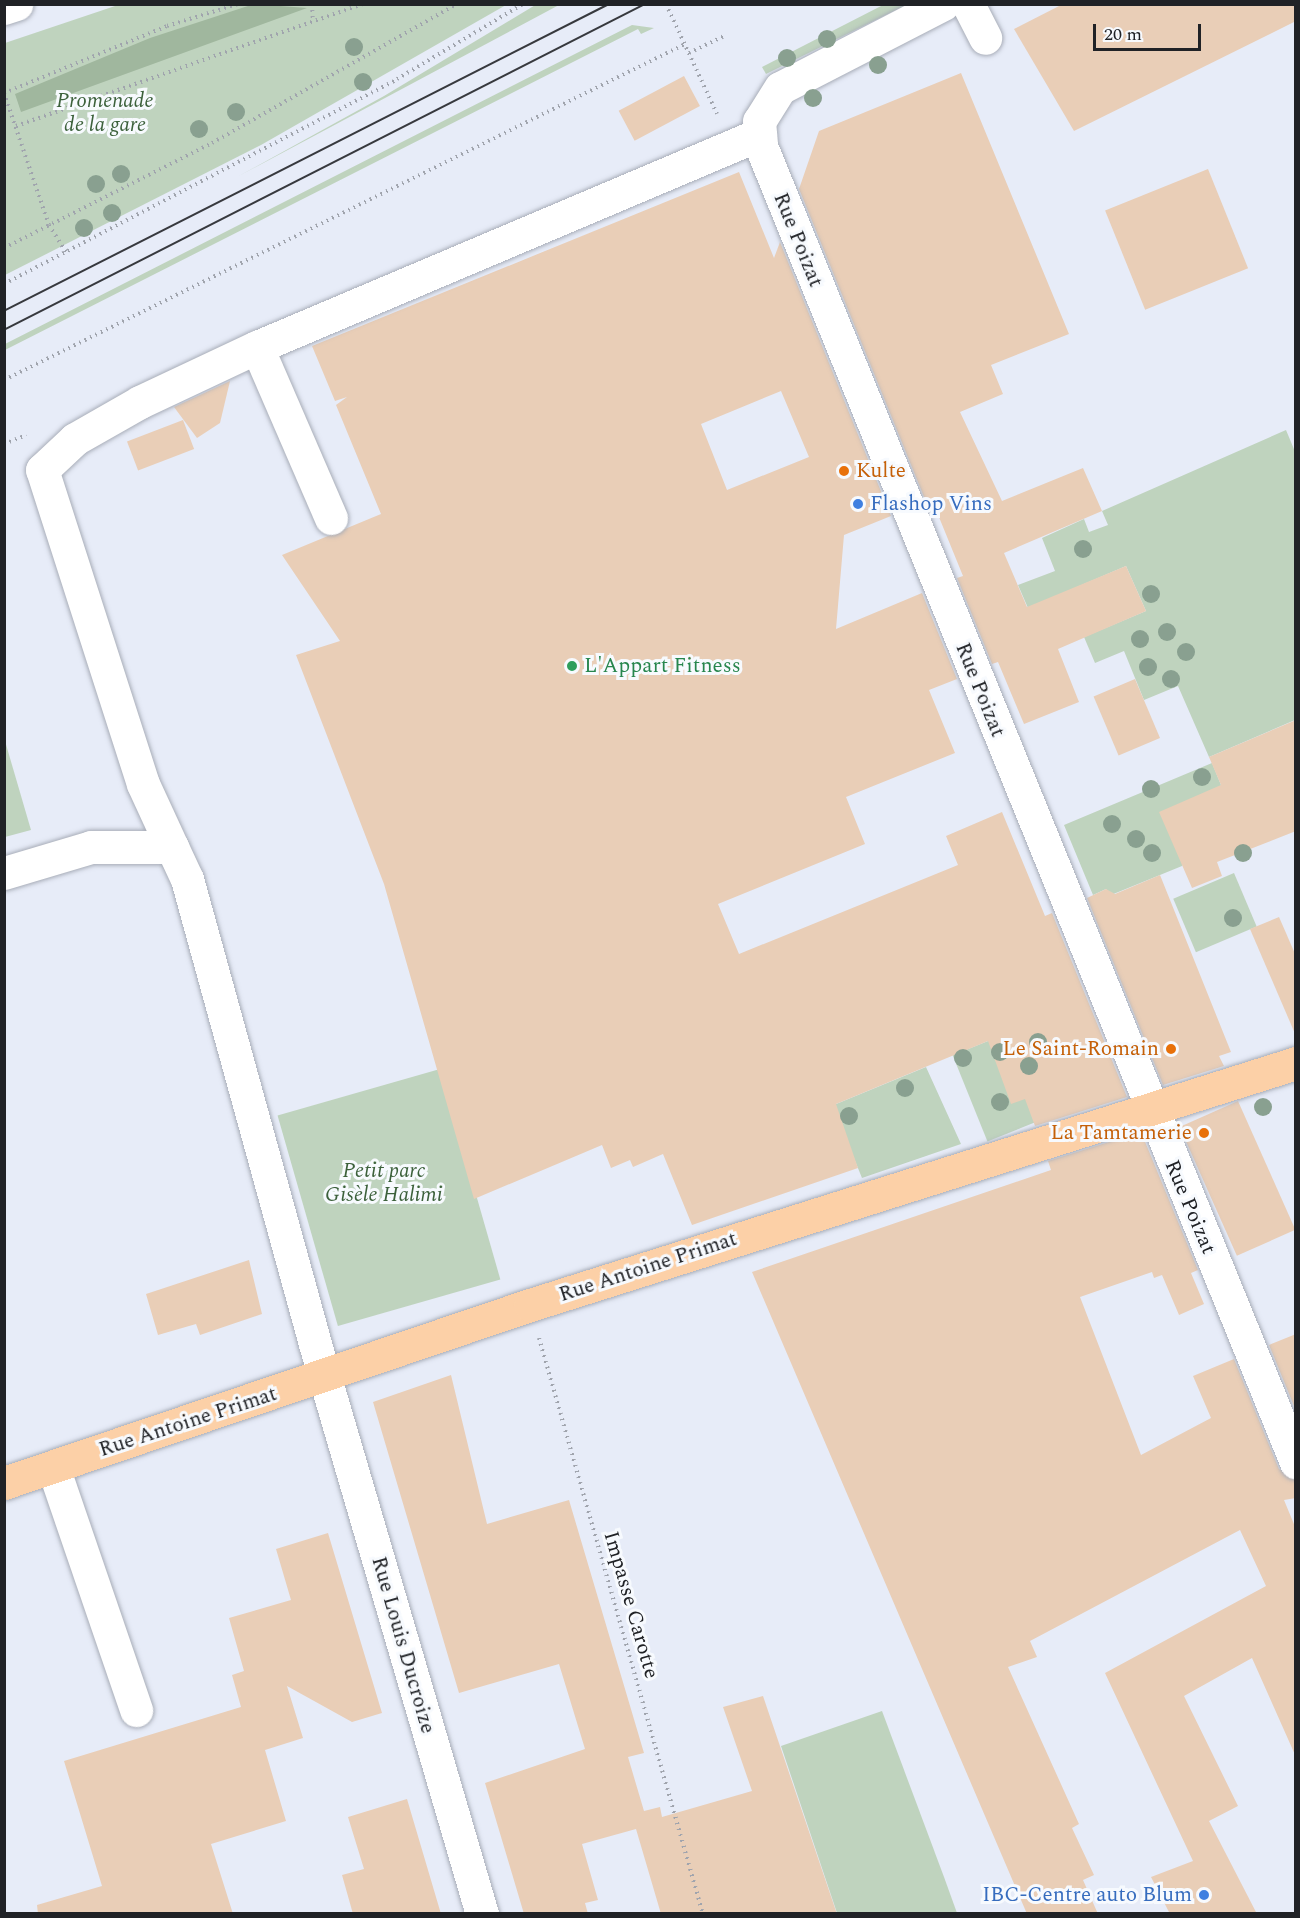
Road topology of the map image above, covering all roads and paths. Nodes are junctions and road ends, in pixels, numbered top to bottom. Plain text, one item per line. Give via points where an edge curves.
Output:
1 (16, 4) edge
2 (238, 4) edge
3 (312, 4) edge
4 (363, 4) edge
5 (457, 4) edge
6 (524, 4) edge
7 (666, 4) edge
8 (943, 4) edge
9 (968, 4) edge
10 (4, 8) edge
11 (313, 22) junction
12 (726, 35) dead end
13 (985, 38) dead end
14 (685, 44) junction
15 (689, 53) junction
16 (4, 93) edge
17 (16, 126) junction
18 (746, 140) junction
19 (49, 225) junction
20 (4, 248) edge
21 (66, 252) junction
22 (4, 284) edge
23 (257, 347) junction
24 (4, 380) edge
25 (331, 518) dead end
26 (172, 847) junction
27 (4, 873) edge
28 (1296, 1063) edge
29 (1149, 1108) junction
30 (530, 1305) junction
31 (324, 1377) junction
32 (1296, 1462) edge
33 (53, 1467) junction
34 (4, 1483) edge
35 (136, 1710) dead end
36 (482, 1914) edge
37 (703, 1914) edge

1 - 10 street
2 - 16 path via 167,26
3 - 11 path
4 - 11 path
5 - 19 path via 324,82
6 - 21 path via 397,80
7 - 14 path
8 - 18 street via 780,88
9 - 13 street
11 - 17 path
12 - 15 path
14 - 15 path
14 - 24 path
15 - 18 path
16 - 17 path
17 - 19 path
18 - 23 street
18 - 29 street, Rue Poizat via 781,198
19 - 20 path
19 - 21 path
21 - 22 path
23 - 25 street
23 - 26 street, Rue Louis Ducroize via 130,407 75,439 42,470 143,784
26 - 27 street via 92,847
26 - 31 street, Rue Louis Ducroize via 187,879
28 - 29 main road, Rue Antoine Primat
29 - 30 main road, Rue Antoine Primat
29 - 32 street, Rue Poizat
30 - 31 main road, Rue Antoine Primat
30 - 37 path, Impasse Carotte
31 - 33 main road, Rue Antoine Primat
31 - 36 street, Rue Louis Ducroize
33 - 34 main road, Rue Antoine Primat
33 - 35 street

